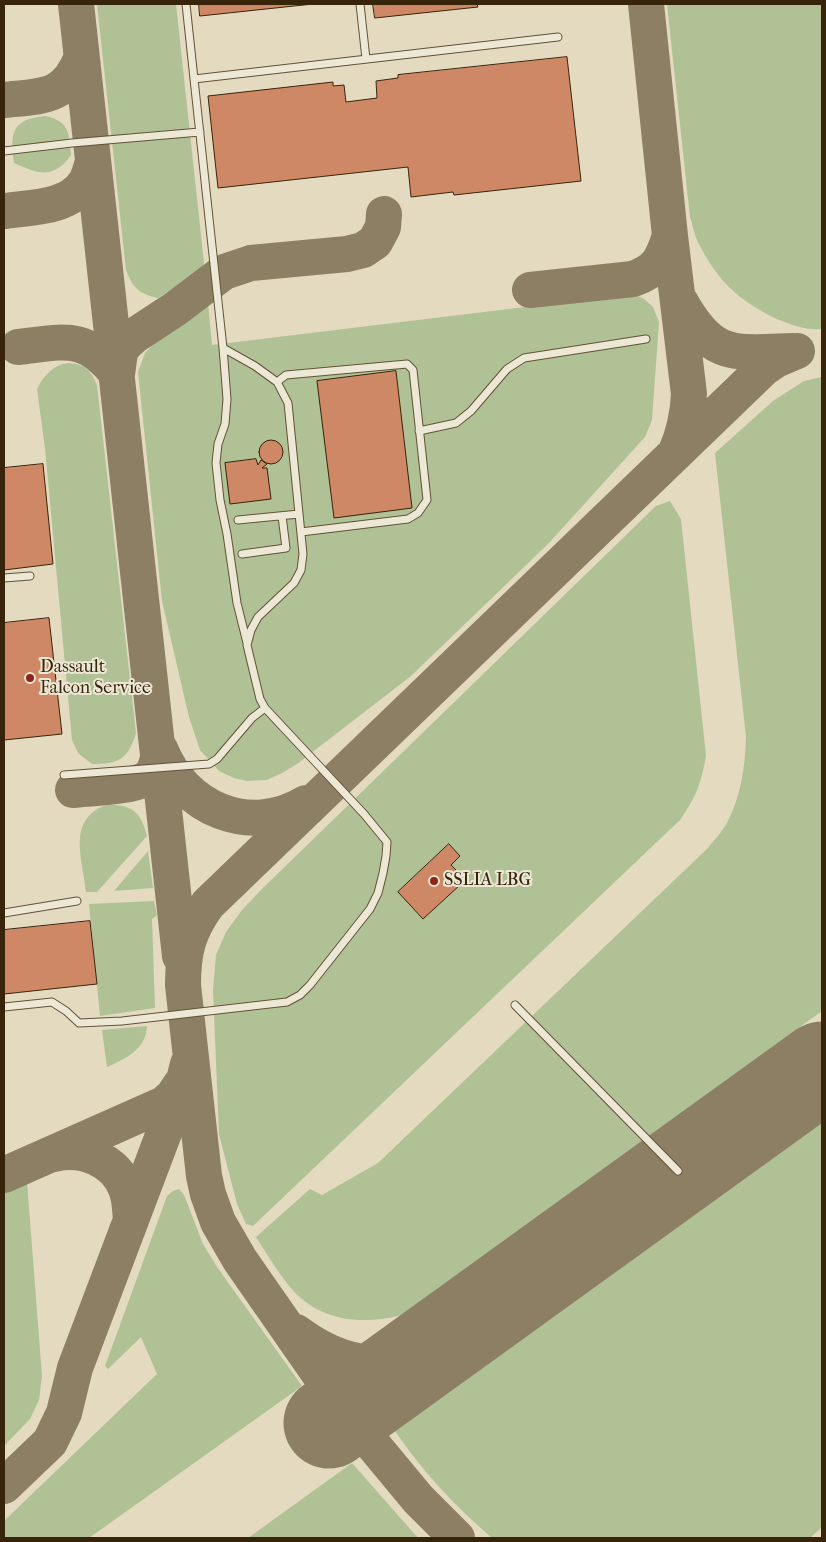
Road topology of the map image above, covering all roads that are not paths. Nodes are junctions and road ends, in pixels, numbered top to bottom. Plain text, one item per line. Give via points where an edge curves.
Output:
1 (186, 4) edge
2 (360, 4) edge
3 (558, 37) dead end
4 (366, 60) junction
5 (194, 79) junction
6 (200, 132) junction
7 (4, 151) edge
8 (646, 339) dead end
9 (222, 348) junction
10 (277, 382) junction
11 (419, 431) junction
12 (299, 514) junction
13 (282, 516) junction
14 (238, 520) dead end
15 (301, 532) junction
16 (242, 554) dead end
17 (30, 576) dead end
18 (4, 578) edge
19 (247, 645) junction
20 (265, 708) junction
21 (64, 775) dead end
22 (77, 901) dead end
23 (4, 913) edge
24 (515, 1005) dead end
25 (4, 1007) edge
26 (678, 1171) dead end

1 - 5 lane
2 - 4 lane
3 - 4 lane
4 - 5 lane
5 - 6 lane
6 - 7 lane
6 - 9 lane
8 - 11 lane via 524,358 506,369 471,411 456,423
9 - 10 lane via 256,366
9 - 19 lane via 227,399 216,463 237,602
10 - 11 lane via 286,375 407,364 413,370
10 - 12 lane via 288,403
11 - 15 lane via 426,500 418,513 408,519
12 - 13 lane
12 - 15 lane
13 - 14 lane
13 - 16 lane via 286,548
15 - 19 lane via 302,570 294,583 258,617
17 - 18 lane
19 - 20 lane
20 - 21 lane via 209,764
20 - 25 lane via 386,842 378,894 370,909 310,985 287,1002 122,1021 79,1023 52,1002
22 - 23 lane
24 - 26 lane

